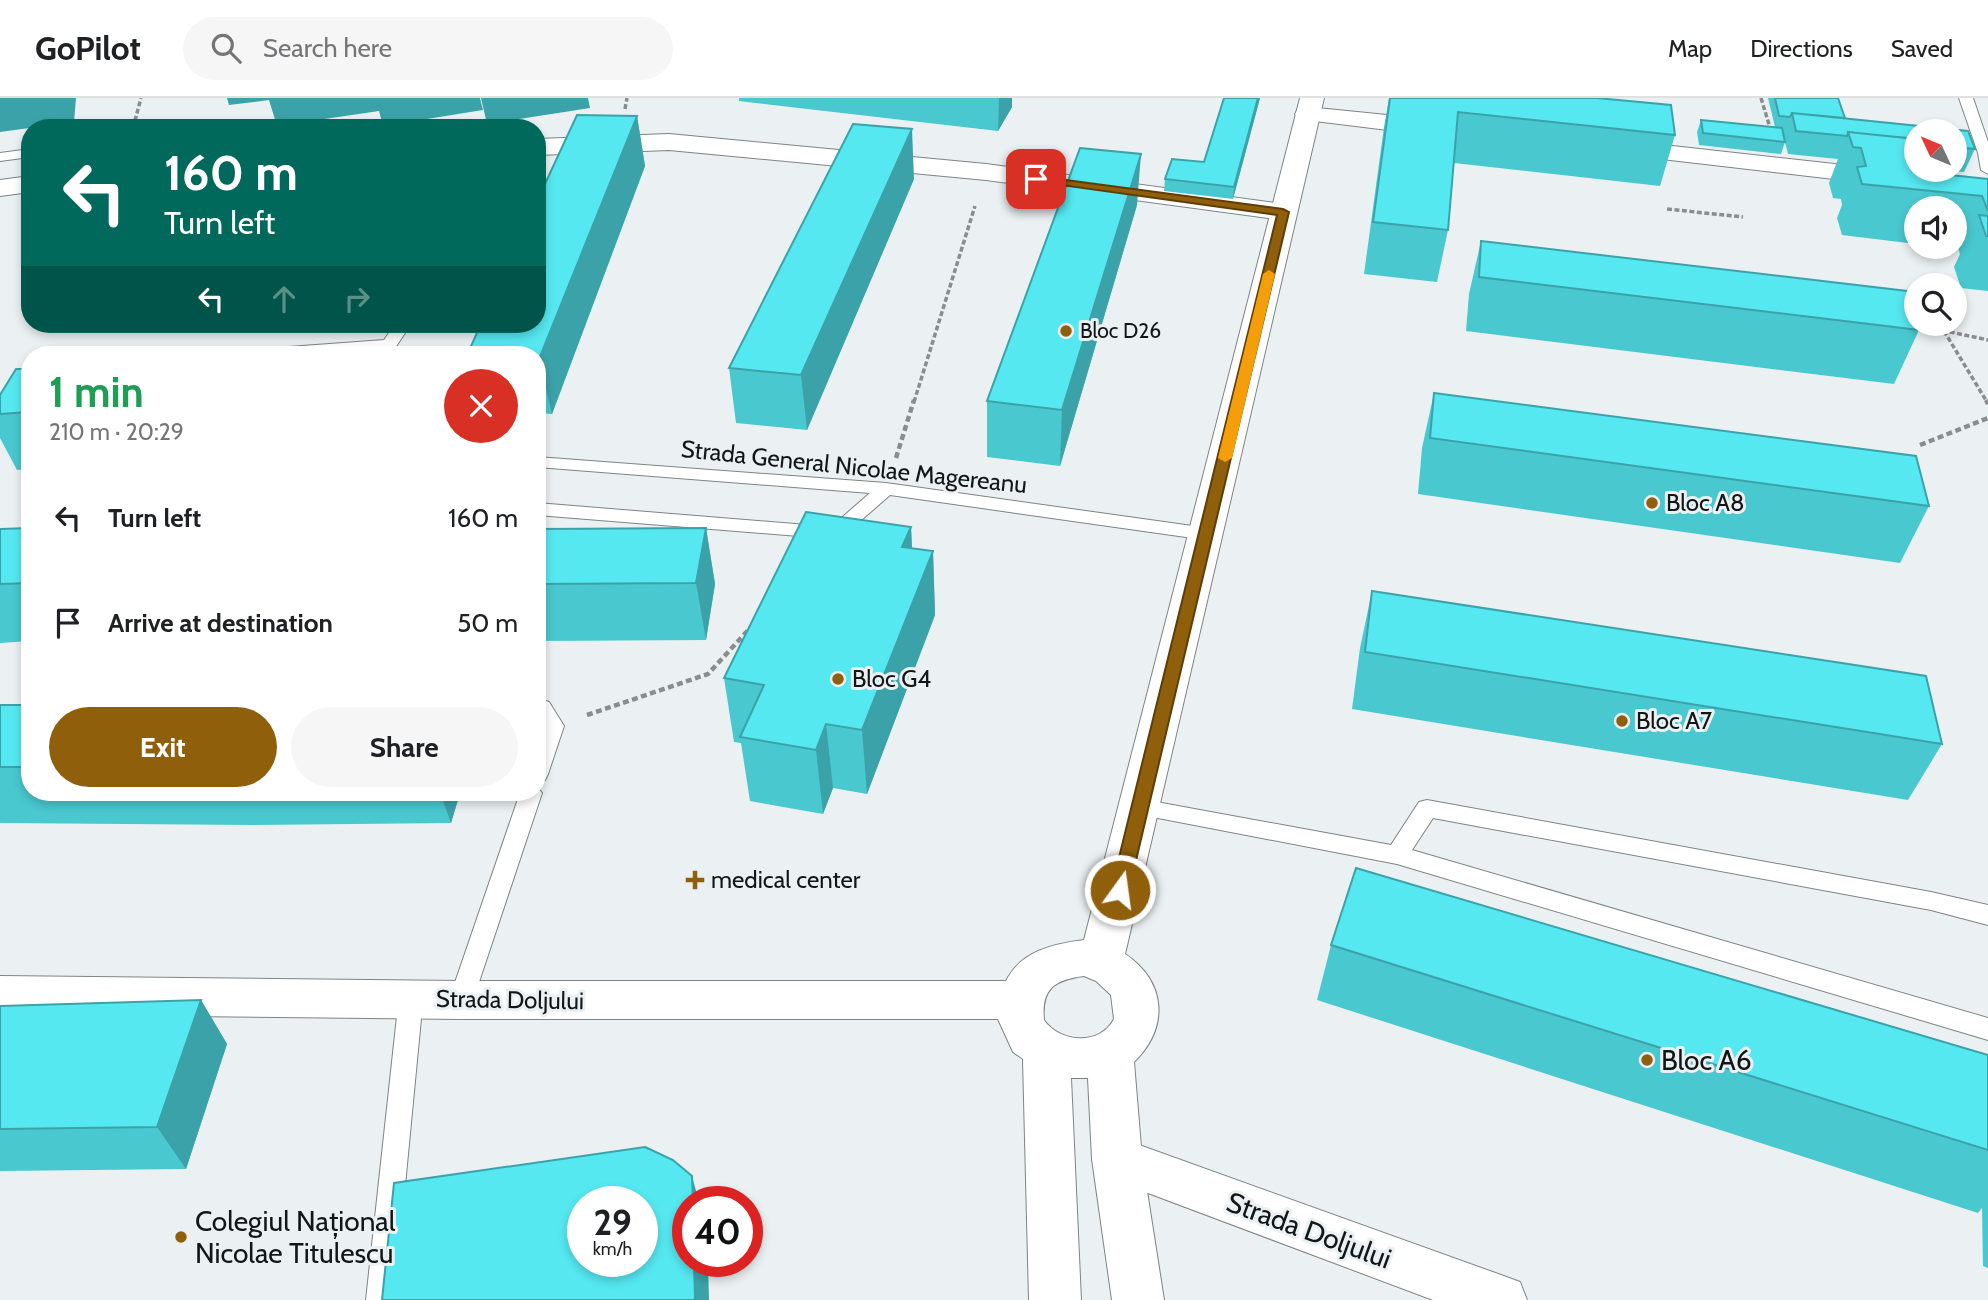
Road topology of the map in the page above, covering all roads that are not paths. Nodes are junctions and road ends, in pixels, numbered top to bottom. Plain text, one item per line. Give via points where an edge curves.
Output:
1 (1966, 98) edge
2 (1310, 106) edge
3 (1456, 130) edge
4 (1588, 145) edge
5 (546, 147) edge
6 (21, 154) edge
7 (0, 157) edge
8 (1988, 170) edge
9 (21, 185) edge
10 (0, 188) edge
11 (1988, 189) edge
12 (1283, 212) junction
13 (397, 333) edge
14 (375, 346) edge
15 (546, 463) edge
16 (886, 489) junction
17 (546, 510) edge
18 (1207, 534) junction
19 (546, 713) edge
20 (546, 749) edge
21 (528, 801) edge
22 (1140, 807) junction
23 (1397, 855) junction
24 (1988, 915) edge
25 (1101, 961) junction
26 (0, 995) edge
27 (411, 998) junction
28 (461, 1000) junction
29 (1019, 1000) junction
30 (1988, 1029) edge
31 (1046, 1050) junction
32 (1110, 1052) junction
33 (1117, 1159) junction
34 (380, 1300) edge
35 (1055, 1300) edge
36 (1138, 1300) edge
37 (1501, 1300) edge

1 - 8 lane
2 - 3 street
2 - 12 street
4 - 11 street
5 - 12 street via 669,142 986,172
6 - 7 lane
9 - 10 street
12 - 18 street
13 - 14 lane via 389,345
15 - 16 lane, Strada General Nicolae Magereanu
16 - 17 lane via 835,533
16 - 18 lane, Strada General Nicolae Magereanu
18 - 22 street
19 - 20 lane via 554,726
21 - 28 lane
22 - 23 lane
22 - 25 street
23 - 24 lane via 1427,808
23 - 30 lane
25 - 29 street via 1072,958 1041,968 1024,985
25 - 32 street via 1129,983 1139,1016 1126,1041
26 - 27 street, Strada Doljului
27 - 28 street, Strada Doljului
27 - 34 lane
28 - 29 street, Strada Doljului
29 - 31 street via 1020,1017 1030,1037
31 - 32 street via 1068,1058
31 - 35 street
32 - 33 street
33 - 36 street
33 - 37 street, Strada Doljului

